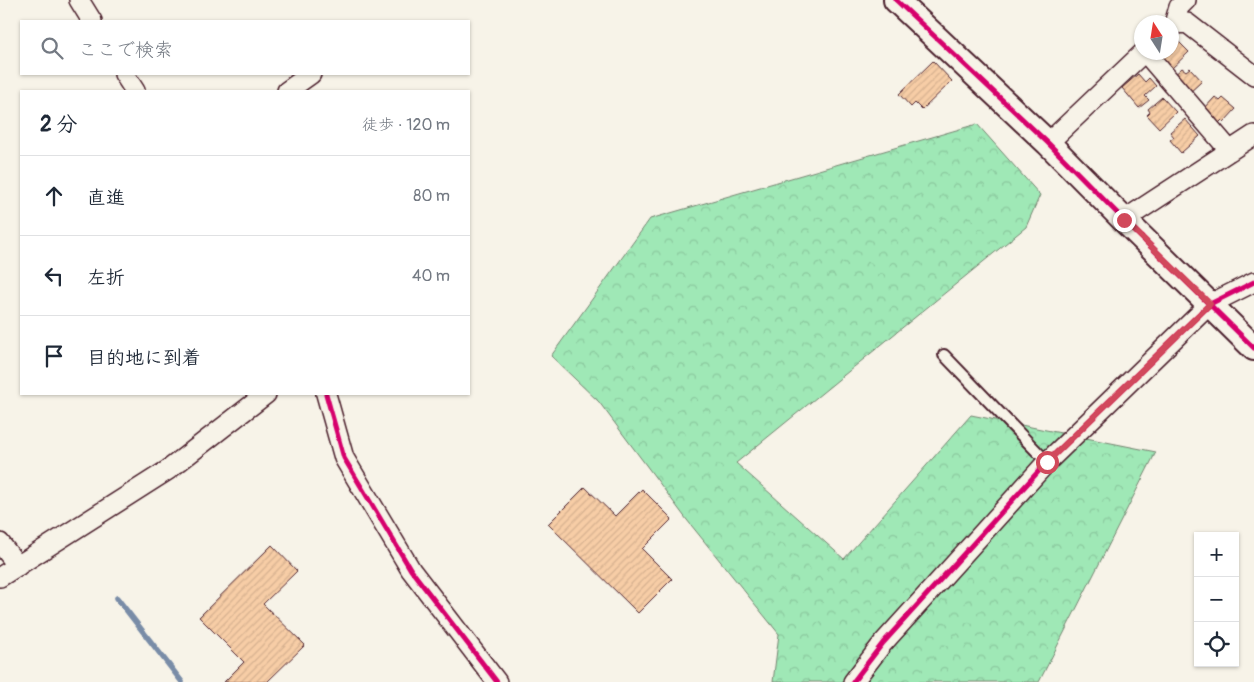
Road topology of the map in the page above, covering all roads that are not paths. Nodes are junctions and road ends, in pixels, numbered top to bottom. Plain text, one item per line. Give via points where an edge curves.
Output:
1 (79, 0) edge
2 (896, 0) edge
3 (1186, 0) edge
4 (1176, 15) edge
5 (91, 20) edge
6 (1179, 24) edge
7 (1136, 60) edge
8 (1152, 60) edge
9 (125, 75) edge
10 (310, 75) edge
11 (1254, 75) edge
12 (133, 90) edge
13 (288, 90) edge
14 (1254, 136) edge
15 (1048, 143) junction
16 (1230, 151) junction
17 (1124, 220) junction
18 (1254, 282) edge
19 (1210, 304) junction
20 (1254, 348) edge
21 (944, 355) dead end
22 (265, 395) edge
23 (326, 395) edge
24 (1047, 462) junction
25 (0, 543) edge
26 (18, 566) junction
27 (0, 577) edge
28 (497, 682) edge
29 (853, 682) edge

1 - 5 street
2 - 15 street
3 - 4 street
6 - 11 street via 1188,23
7 - 15 street
8 - 16 street
9 - 12 street
10 - 13 street
14 - 16 street
15 - 17 street
16 - 17 street
17 - 19 street
18 - 19 street
19 - 20 street
19 - 24 street
21 - 24 lane
22 - 26 street via 168,470
23 - 28 street via 344,458 412,570
24 - 29 street via 883,643
25 - 26 street
26 - 27 street

